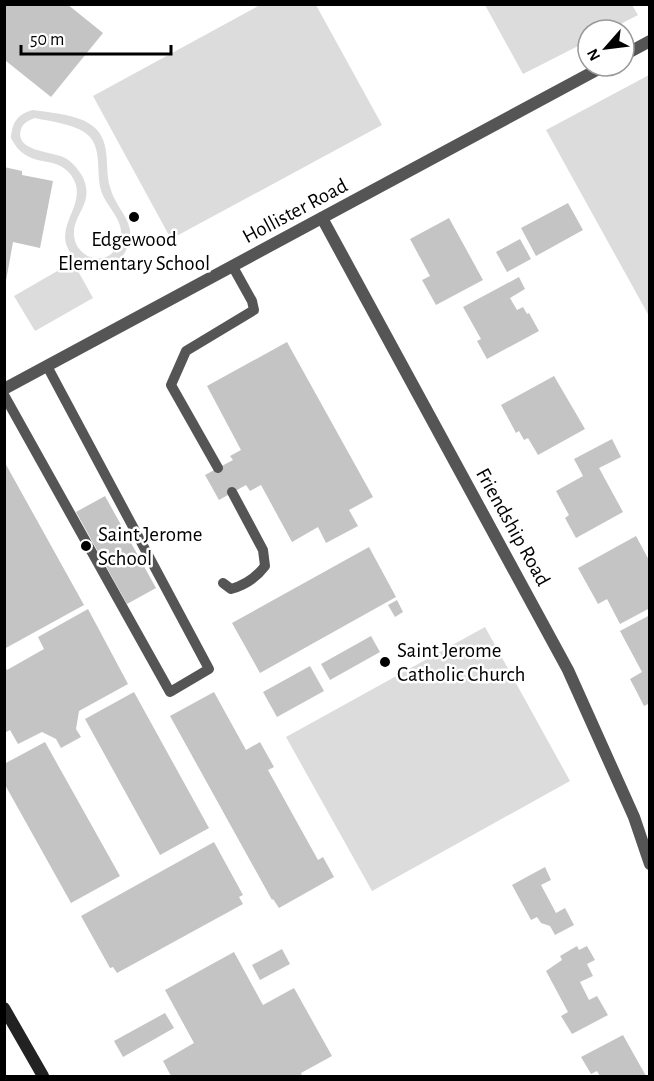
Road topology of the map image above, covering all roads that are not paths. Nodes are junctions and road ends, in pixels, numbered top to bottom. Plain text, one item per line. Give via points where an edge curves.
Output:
1 (650, 41) edge
2 (636, 49) edge
3 (582, 78) edge
4 (322, 218) junction
5 (233, 267) junction
6 (47, 366) junction
7 (4, 389) edge
8 (4, 395) edge
9 (218, 468) dead end
10 (232, 492) dead end
11 (223, 583) dead end
12 (650, 864) edge
13 (4, 1008) edge
14 (43, 1077) edge

1 - 2 street
3 - 4 street, Hollister Road
4 - 5 street, Hollister Road
4 - 12 street, Friendship Road via 568,670 634,817
5 - 6 street, Hollister Road
5 - 9 lane via 254,310 186,351 171,384
6 - 7 street, Hollister Road
6 - 8 lane via 209,669 170,692
10 - 11 lane via 263,550 265,567 240,587 231,589
13 - 14 main road

